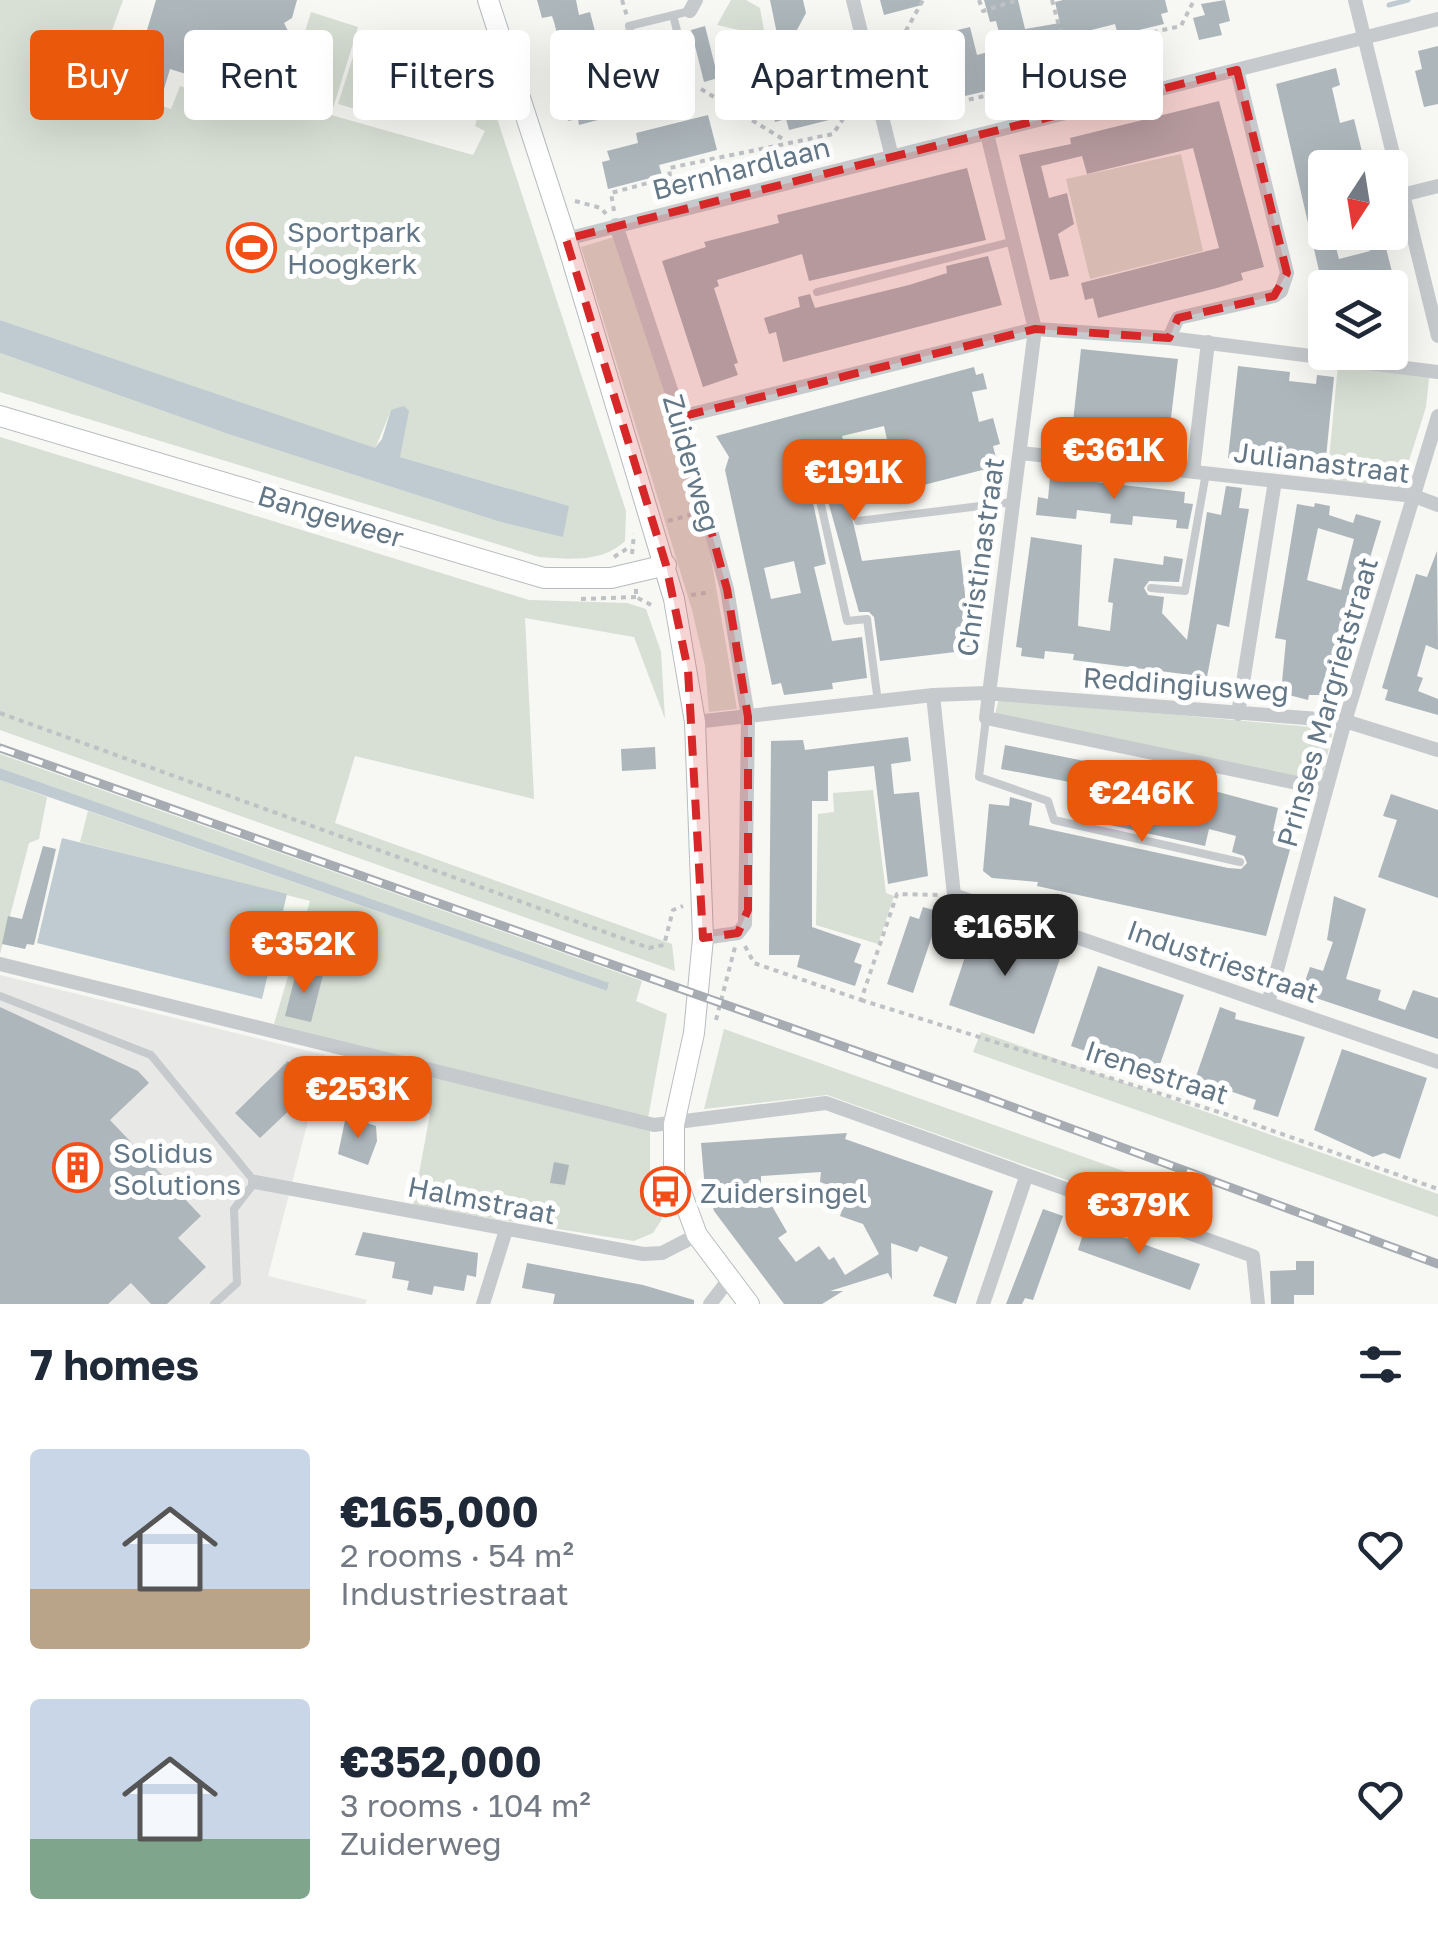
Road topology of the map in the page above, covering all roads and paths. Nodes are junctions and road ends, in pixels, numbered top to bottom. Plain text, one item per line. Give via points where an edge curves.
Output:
1 (488, 0) edge
2 (854, 0) edge
3 (923, 0) edge
4 (979, 0) edge
5 (1018, 0) edge
6 (1052, 0) edge
7 (1194, 0) edge
8 (1356, 0) edge
9 (693, 6) edge
10 (674, 15) junction
11 (1438, 20) edge
12 (630, 30) edge
13 (678, 30) edge
14 (861, 30) edge
15 (906, 30) edge
16 (1060, 30) edge
17 (1163, 30) edge
18 (1365, 37) junction
19 (1237, 70) junction
20 (695, 85) edge
21 (1163, 89) edge
22 (843, 120) edge
23 (883, 120) edge
24 (1042, 120) edge
25 (988, 134) junction
26 (786, 142) junction
27 (1391, 150) edge
28 (892, 157) junction
29 (1438, 186) edge
30 (1408, 194) edge
31 (570, 200) dead end
32 (1408, 218) edge
33 (616, 225) junction
34 (566, 239) junction
35 (1014, 241) junction
36 (817, 292) dead end
37 (1035, 329) junction
38 (1438, 336) edge
39 (1169, 338) junction
40 (1208, 342) junction
41 (1438, 372) edge
42 (0, 416) edge
43 (1438, 416) edge
44 (680, 417) junction
45 (1020, 453) junction
46 (1200, 473) junction
47 (1274, 480) junction
48 (820, 496) dead end
49 (1414, 496) junction
50 (1014, 502) junction
51 (1438, 505) edge
52 (858, 522) dead end
53 (636, 529) dead end
54 (666, 565) junction
55 (634, 574) junction
56 (1151, 588) dead end
57 (658, 612) dead end
58 (985, 694) junction
59 (932, 695) junction
60 (878, 702) junction
61 (0, 712) edge
62 (1238, 714) junction
63 (748, 717) junction
64 (986, 718) junction
65 (695, 722) junction
66 (1345, 722) junction
67 (1438, 750) edge
68 (1326, 789) junction
69 (1240, 862) dead end
70 (954, 895) junction
71 (684, 923) dead end
72 (738, 933) junction
73 (703, 938) junction
74 (0, 964) edge
75 (0, 996) edge
76 (861, 1000) junction
77 (1268, 1003) junction
78 (1438, 1062) edge
79 (674, 1124) junction
80 (1026, 1177) junction
81 (254, 1182) junction
82 (1438, 1189) edge
83 (506, 1230) junction
84 (697, 1234) junction
85 (730, 1278) junction
86 (214, 1304) edge
87 (483, 1304) edge
88 (710, 1304) edge
89 (749, 1304) edge
90 (983, 1304) edge
91 (1258, 1304) edge

1 - 34 street, Zuiderweg
2 - 14 street
3 - 15 path
4 - 5 path via 983,11
6 - 16 path
7 - 17 path via 1182,26
8 - 18 street
9 - 10 lane
10 - 12 lane
10 - 13 lane
11 - 18 street, Bernhardlaan
18 - 19 street, Bernhardlaan
18 - 27 street
19 - 21 street, Bernhardlaan
19 - 39 street via 1286,282 1274,296 1178,318
20 - 26 path, Bernhardlaan
22 - 26 path, Bernhardlaan via 833,134
23 - 28 street
24 - 25 street, Bernhardlaan
25 - 28 street, Bernhardlaan
25 - 35 street, Christinastraat
26 - 33 path, Bernhardlaan via 669,168 670,177 610,193
28 - 33 street, Bernhardlaan
29 - 30 street
31 - 33 path via 601,208
32 - 38 street
33 - 34 street, Bernhardlaan
33 - 44 street, Zuiderweg
34 - 54 street, Zuiderweg
35 - 36 lane
35 - 37 street, Christinastraat
37 - 39 street
37 - 44 street
37 - 45 street, Christinastraat
39 - 40 street
40 - 41 street
40 - 46 street
42 - 55 street, Bangeweer via 520,573 570,580
43 - 49 street, Prinses Margrietstraat
44 - 63 street, Zuiderweg via 727,589
45 - 46 street, Julianastraat
45 - 50 street, Christinastraat
46 - 47 street, Julianastraat
46 - 56 lane via 1185,591
47 - 49 street, Julianastraat
47 - 62 street
48 - 60 lane via 847,621 867,619
49 - 51 street, Julianastraat
49 - 66 street, Prinses Margrietstraat
50 - 52 lane
50 - 58 street, Christinastraat
53 - 55 path
54 - 55 street, Bangeweer
54 - 65 street, Zuiderweg
55 - 57 path via 636,597
58 - 59 street, Reddingiusweg
58 - 62 street, Reddingiusweg
58 - 64 street
59 - 60 street, Reddingiusweg
59 - 70 street
60 - 63 street, Reddingiusweg
61 - 71 path via 649,948 664,945 673,910 684,906
62 - 66 street, Reddingiusweg
63 - 65 street, Reddingiusweg
63 - 72 street, Zuiderweg via 748,910
64 - 68 street
64 - 69 lane via 979,777 1048,800 1054,820
65 - 73 street, Zuiderweg
66 - 67 street, Reddingiusweg
66 - 68 street, Prinses Margrietstraat
68 - 77 street, Prinses Margrietstraat
70 - 76 path via 897,894
70 - 77 street, Industriestraat
72 - 73 street
72 - 76 path, Irenestraat via 754,962
73 - 79 street, Zuiderweg via 694,1033
74 - 79 street via 654,1125
75 - 81 lane via 151,1055
76 - 82 path, Irenestraat
77 - 78 street, Industriestraat
79 - 80 street via 826,1103
79 - 84 street, Zuiderweg via 674,1173
80 - 90 street
80 - 91 street via 1254,1256
81 - 83 street, Halmstraat
81 - 86 lane via 234,1209 237,1283
83 - 84 street, Halmstraat via 643,1254 662,1253
83 - 87 street
84 - 85 street, Zuiderweg
85 - 88 street
85 - 89 street, Zuiderweg

